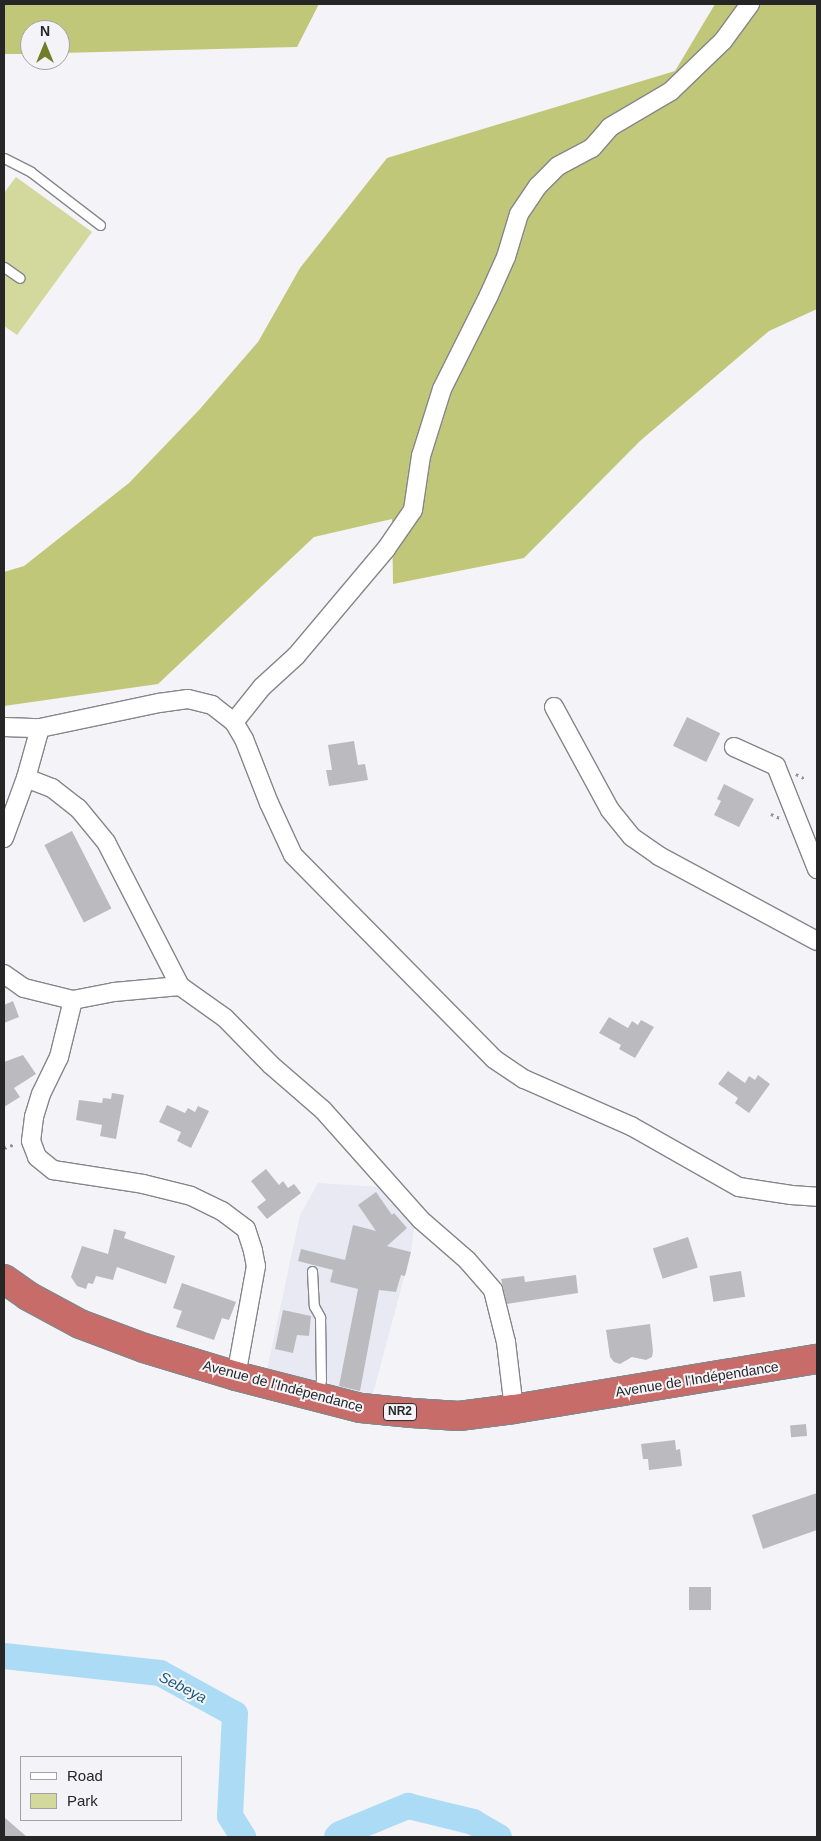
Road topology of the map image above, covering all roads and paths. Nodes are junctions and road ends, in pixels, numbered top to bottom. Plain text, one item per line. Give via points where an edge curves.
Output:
1 (750, 4) edge
2 (4, 158) edge
3 (100, 225) dead end
4 (4, 267) edge
5 (20, 278) dead end
6 (554, 707) dead end
7 (234, 722) junction
8 (4, 726) edge
9 (40, 728) junction
10 (734, 747) dead end
11 (26, 778) junction
12 (4, 838) edge
13 (817, 869) edge
14 (817, 941) edge
15 (4, 974) edge
16 (180, 986) junction
17 (73, 1000) junction
18 (817, 1197) edge
19 (312, 1271) dead end
20 (4, 1279) edge
21 (817, 1359) edge
22 (236, 1376) junction
23 (317, 1397) junction
24 (514, 1409) junction

1 - 7 street via 723,41 671,91 610,127 592,148 558,166 538,186 519,214 506,257 442,389 421,456 412,510 386,549 296,656 262,687
2 - 3 lane via 30,172
4 - 5 lane
6 - 14 street via 610,810 632,837 659,856
7 - 9 street via 212,705 188,700
7 - 18 street via 293,855 494,1059 524,1079 631,1126 739,1187
8 - 9 street
9 - 11 street
10 - 13 street via 776,766
11 - 12 street
11 - 16 street via 52,788 78,808 106,842
15 - 17 street via 24,988
16 - 17 street via 114,992
16 - 24 street via 225,1018 271,1065 323,1110 421,1220 466,1260 492,1290 506,1342
17 - 22 street via 59,1057 34,1117 31,1141 37,1157 53,1170 143,1184 191,1196 222,1211 246,1229 256,1266
19 - 23 lane via 314,1306 320,1317 321,1380
20 - 22 highway, Avenue de l'Indépendance / NR2 via 80,1324 144,1348
21 - 24 highway, Avenue de l'Indépendance / NR2
22 - 23 highway, Avenue de l'Indépendance / NR2
23 - 24 highway, Avenue de l'Indépendance / NR2 via 361,1408 459,1416

